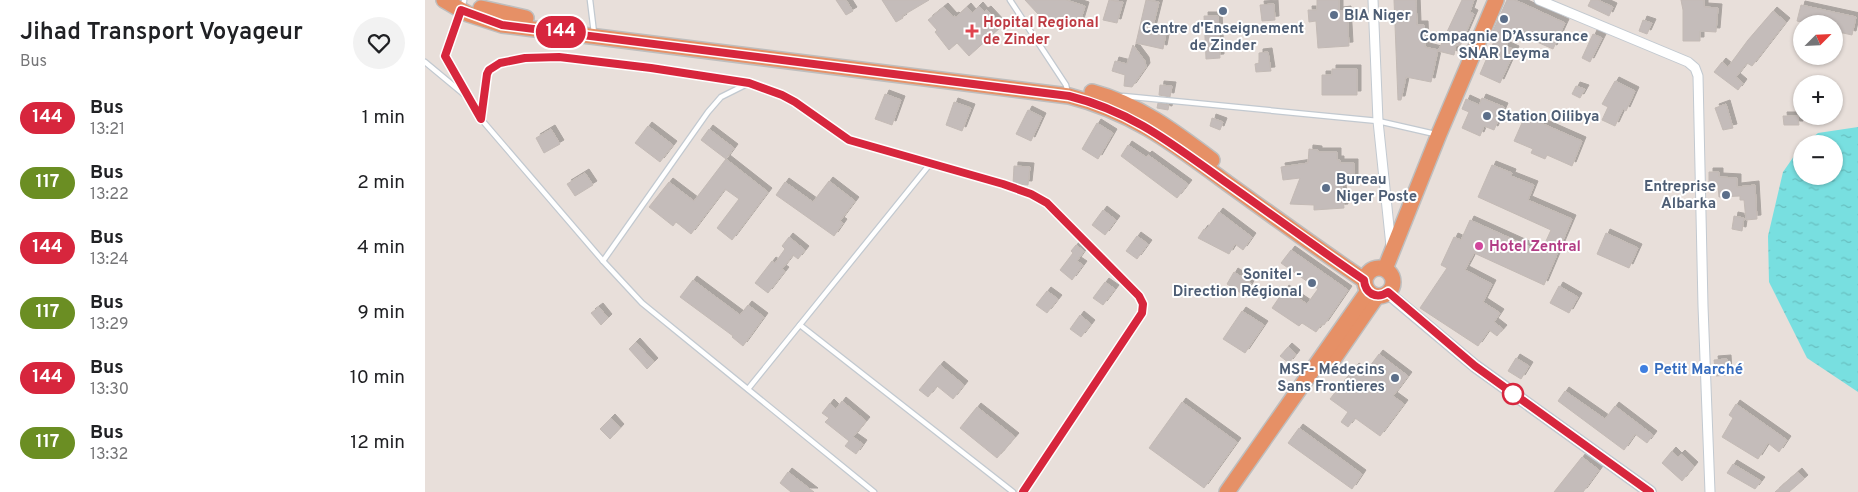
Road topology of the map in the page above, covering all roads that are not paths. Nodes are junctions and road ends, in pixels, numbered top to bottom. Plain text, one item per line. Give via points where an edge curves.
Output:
1 (445, 0) edge
2 (590, 0) edge
3 (1010, 0) edge
4 (1373, 0) edge
5 (1496, 0) edge
6 (1539, 0) edge
7 (463, 4) edge
8 (594, 32) junction
9 (425, 62) edge
10 (749, 83) junction
11 (1067, 90) junction
12 (1102, 94) junction
13 (469, 98) junction
14 (481, 119) junction
15 (1377, 121) junction
16 (1439, 134) junction
17 (930, 164) junction
18 (1392, 251) junction
19 (603, 261) junction
20 (1385, 269) junction
21 (1373, 286) junction
22 (800, 325) junction
23 (748, 389) junction
24 (874, 492) edge
25 (1013, 492) edge
26 (1023, 492) edge
27 (1227, 492) edge
28 (1239, 492) edge
29 (1650, 492) edge
30 (1710, 492) edge

1 - 7 highway
2 - 8 lane
3 - 11 lane
4 - 15 street
5 - 16 highway
6 - 30 street via 1688,62 1698,76
7 - 8 highway
7 - 13 lane via 445,56
8 - 11 highway
9 - 13 lane
10 - 14 lane via 559,57 525,58 500,63 489,70
10 - 17 lane via 795,102 849,140
10 - 19 lane via 721,96
11 - 12 highway
11 - 21 highway via 1157,133
12 - 15 lane
12 - 21 highway via 1165,125
13 - 14 lane
14 - 19 lane
15 - 16 lane
15 - 18 street
16 - 18 highway
17 - 22 lane
17 - 26 lane via 1013,187 1047,203 1139,296 1143,304 1142,313
18 - 20 highway
19 - 23 lane via 642,303
20 - 21 highway via 1377,267
20 - 21 highway via 1393,280 1391,289
21 - 27 highway
21 - 28 highway via 1311,392
21 - 29 street via 1475,366
22 - 23 lane
22 - 25 lane
23 - 24 lane

